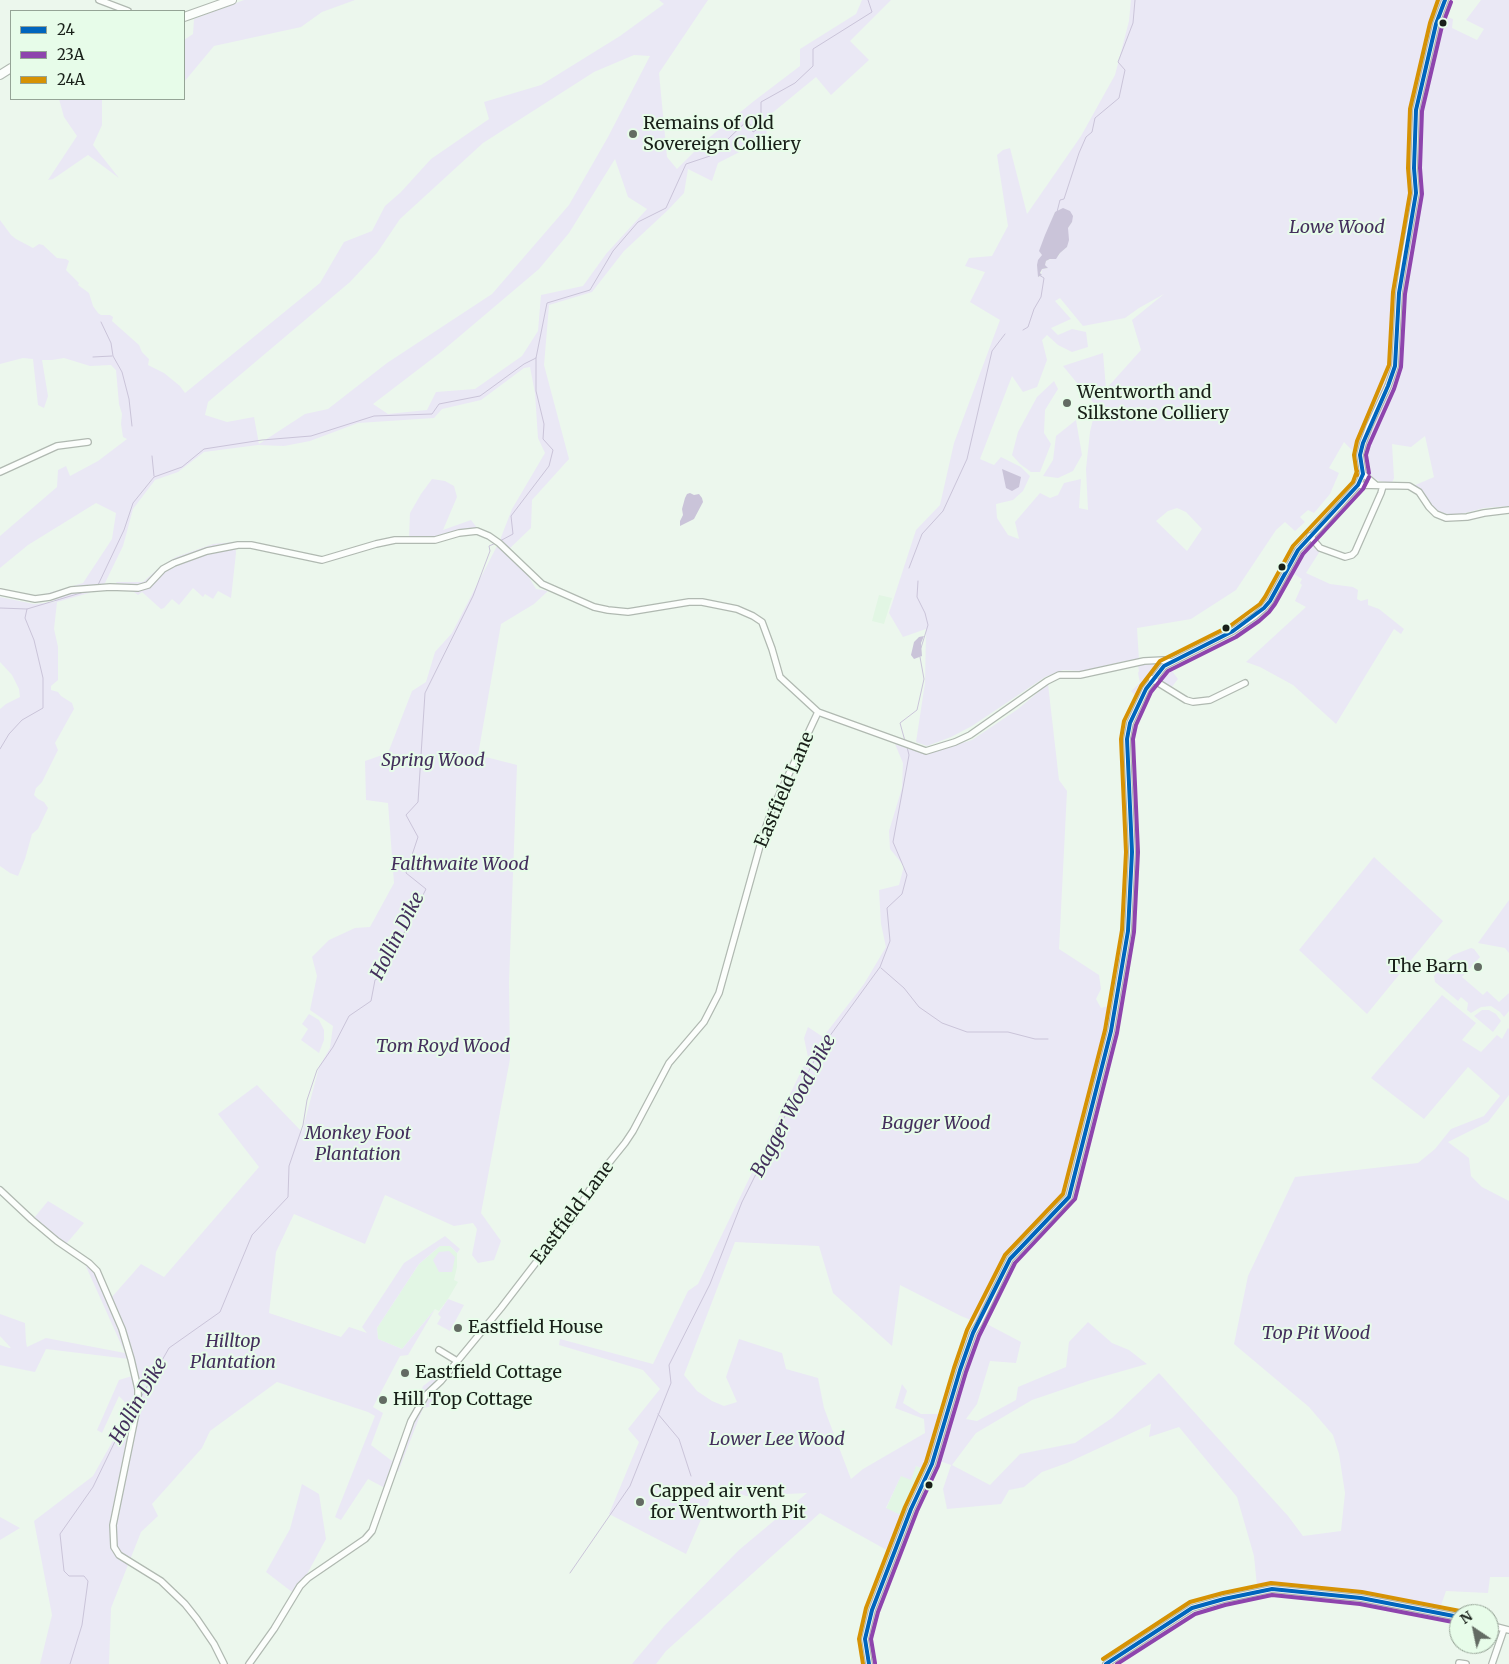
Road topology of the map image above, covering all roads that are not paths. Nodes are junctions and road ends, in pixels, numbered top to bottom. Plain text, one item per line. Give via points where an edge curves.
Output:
1 (98, 0) edge
2 (232, 0) edge
3 (1445, 0) edge
4 (125, 10) edge
5 (185, 17) edge
6 (88, 442) dead end
7 (0, 472) edge
8 (1363, 474) junction
9 (1358, 485) junction
10 (1379, 486) junction
11 (1509, 510) edge
12 (1310, 536) junction
13 (0, 592) edge
14 (1171, 662) junction
15 (1152, 679) junction
16 (1245, 683) dead end
17 (818, 712) junction
18 (0, 1190) edge
19 (439, 1350) dead end
20 (457, 1362) junction
21 (1449, 1615) edge
22 (1506, 1629) edge
23 (1459, 1663) dead end
24 (224, 1664) edge
25 (249, 1664) edge
26 (869, 1664) edge
27 (1106, 1664) edge
28 (1466, 1664) edge
29 (1492, 1664) edge

1 - 4 street
2 - 5 main road
3 - 8 street via 1424,69 1416,110 1416,193 1399,293 1396,366 1364,437 1360,455
6 - 7 street via 57,446
8 - 9 street
8 - 10 street
9 - 10 street
9 - 12 street
10 - 11 street via 1409,486 1419,492 1436,514 1446,518
10 - 12 street via 1381,493 1352,555 1345,557 1320,548
12 - 14 street via 1298,550 1264,608 1218,639
13 - 17 street via 34,599 71,590 138,588 148,585 163,569 174,563 238,545 322,560 395,540 435,540 477,531 497,542 542,584 594,606 628,612 702,602 738,609 753,616 762,622 780,676
14 - 15 street
14 - 17 street via 1144,661 1080,675 1058,675 970,735 926,751
15 - 16 street via 1193,702 1210,700
15 - 26 street via 1128,732 1132,852 1128,931 1111,1031 1069,1197 1010,1259 972,1332 932,1464 872,1610 865,1639
17 - 20 street, Eastfield Lane via 772,810 719,994 704,1022 669,1063 633,1131 596,1179 573,1218
18 - 24 street via 57,1241 97,1271 122,1329 138,1389 113,1525 114,1547 119,1555 161,1581 185,1604 202,1625
19 - 20 street
20 - 25 street, Eastfield Lane via 426,1395 411,1421 372,1531 300,1586
21 - 27 street via 1362,1598 1272,1589 1192,1608
22 - 29 street
23 - 28 street

